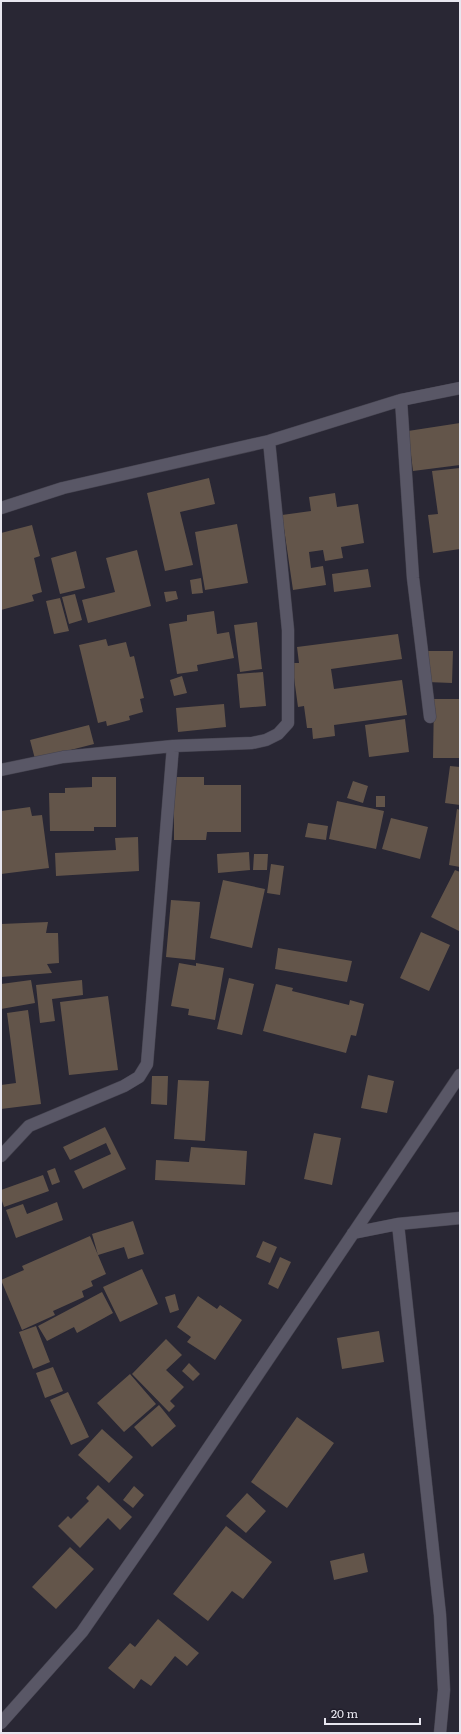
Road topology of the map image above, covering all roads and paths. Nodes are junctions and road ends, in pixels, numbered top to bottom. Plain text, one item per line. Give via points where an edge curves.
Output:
1 (460, 388) edge
2 (401, 400) junction
3 (269, 441) junction
4 (1, 508) edge
5 (430, 717) dead end
6 (173, 746) junction
7 (1, 770) edge
8 (460, 1075) edge
9 (1, 1156) edge
10 (460, 1218) edge
11 (398, 1224) junction
12 (353, 1233) junction
13 (1, 1723) edge
14 (440, 1733) edge

1 - 2 street
2 - 3 street
2 - 5 street via 413,578
3 - 4 street via 63,488
3 - 6 street via 288,630 288,723 278,734 252,743
6 - 7 street via 63,756
6 - 9 street via 147,1064 139,1077 124,1086 29,1126
8 - 12 street
10 - 11 street
11 - 12 street
11 - 14 street via 440,1615 444,1690
12 - 13 street via 82,1632

